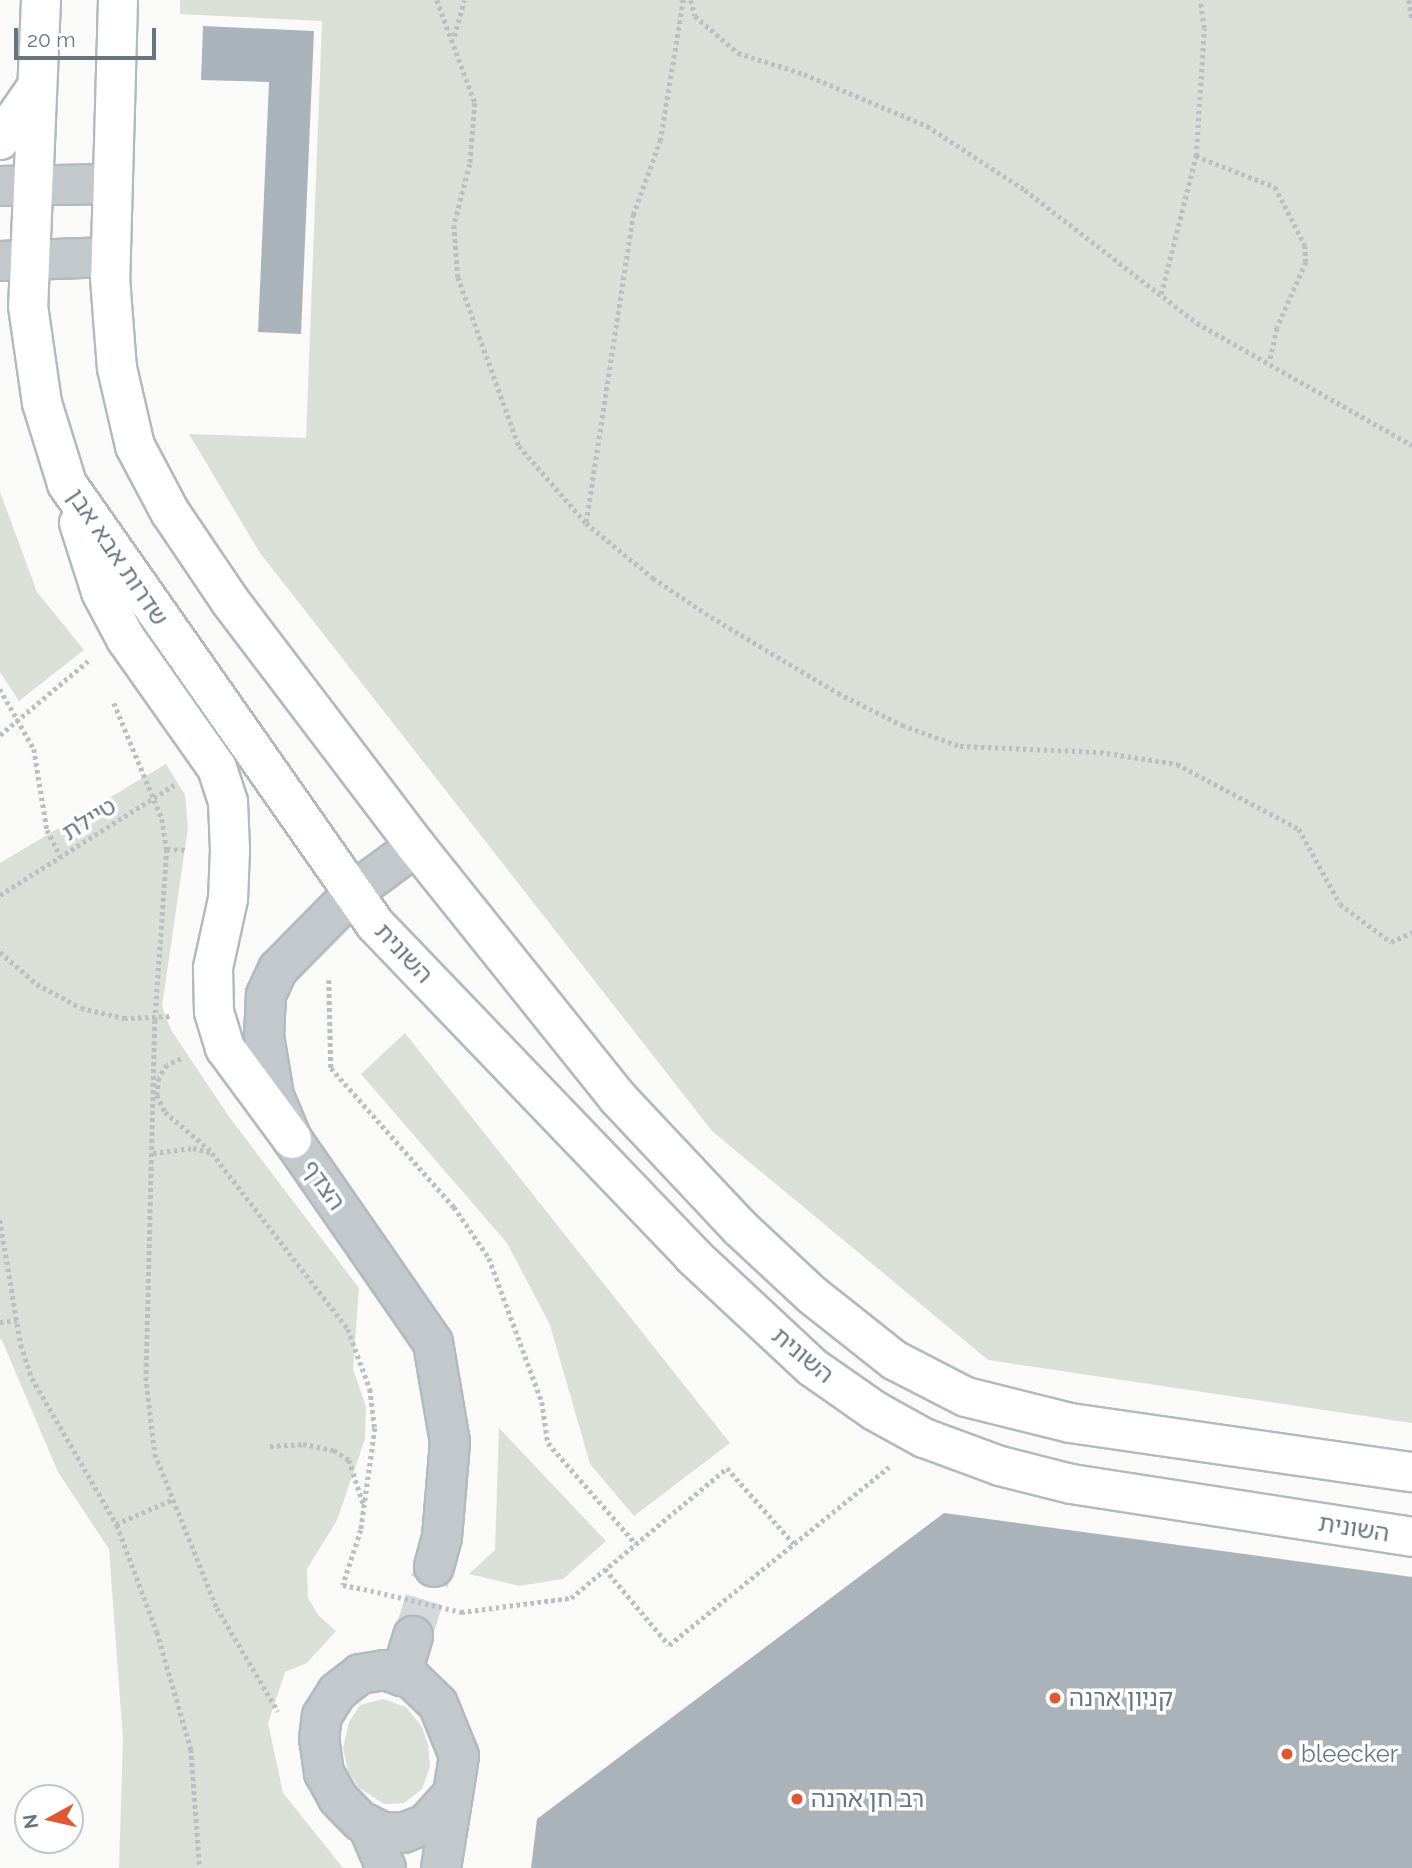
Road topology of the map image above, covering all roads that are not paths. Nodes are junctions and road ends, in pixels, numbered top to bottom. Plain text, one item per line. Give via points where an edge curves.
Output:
1 (41, 0) edge
2 (118, 0) edge
3 (37, 86) junction
4 (0, 140) edge
5 (113, 184) junction
6 (15, 186) edge
7 (110, 257) junction
8 (16, 260) edge
9 (0, 285) edge
10 (30, 317) junction
11 (67, 484) junction
12 (416, 846) junction
13 (355, 891) junction
14 (292, 1139) junction
15 (1412, 1472) edge
16 (1412, 1538) edge
17 (434, 1567) tunnel mouth
18 (413, 1636) tunnel mouth
19 (401, 1676) junction
20 (453, 1794) junction
21 (367, 1824) junction
22 (386, 1868) edge
23 (441, 1868) edge

1 - 3 street, שדרות אבא אבן
2 - 5 street
3 - 4 street
3 - 6 street, שדרות אבא אבן
5 - 6 street
5 - 7 street
6 - 8 street, שדרות אבא אבן
7 - 8 street
7 - 12 street via 117,368 135,446 170,512 230,601
8 - 10 street, שדרות אבא אבן
9 - 10 street
10 - 11 street, שדרות אבא אבן via 42,403
11 - 13 street, שדרות אבא אבן
11 - 14 street via 101,592 126,639 217,768 228,802 230,850 228,899 213,968 214,1012 225,1048
12 - 13 street, הצדף
12 - 15 street via 646,1128 748,1236 894,1360 966,1397 1070,1423
13 - 14 street, הצדף via 278,969 266,995 268,1067
13 - 16 street, השונית via 375,925 693,1256 812,1367 925,1438 1000,1466 1071,1484
14 - 17 street, הצדף via 433,1343 450,1442 442,1537
18 - 19 street
19 - 20 street via 412,1679 438,1704 451,1732 458,1756
19 - 21 street via 384,1670 360,1674 337,1692 322,1716 324,1773 338,1798
20 - 21 street via 426,1825 403,1833 383,1832
20 - 23 street
21 - 22 street

